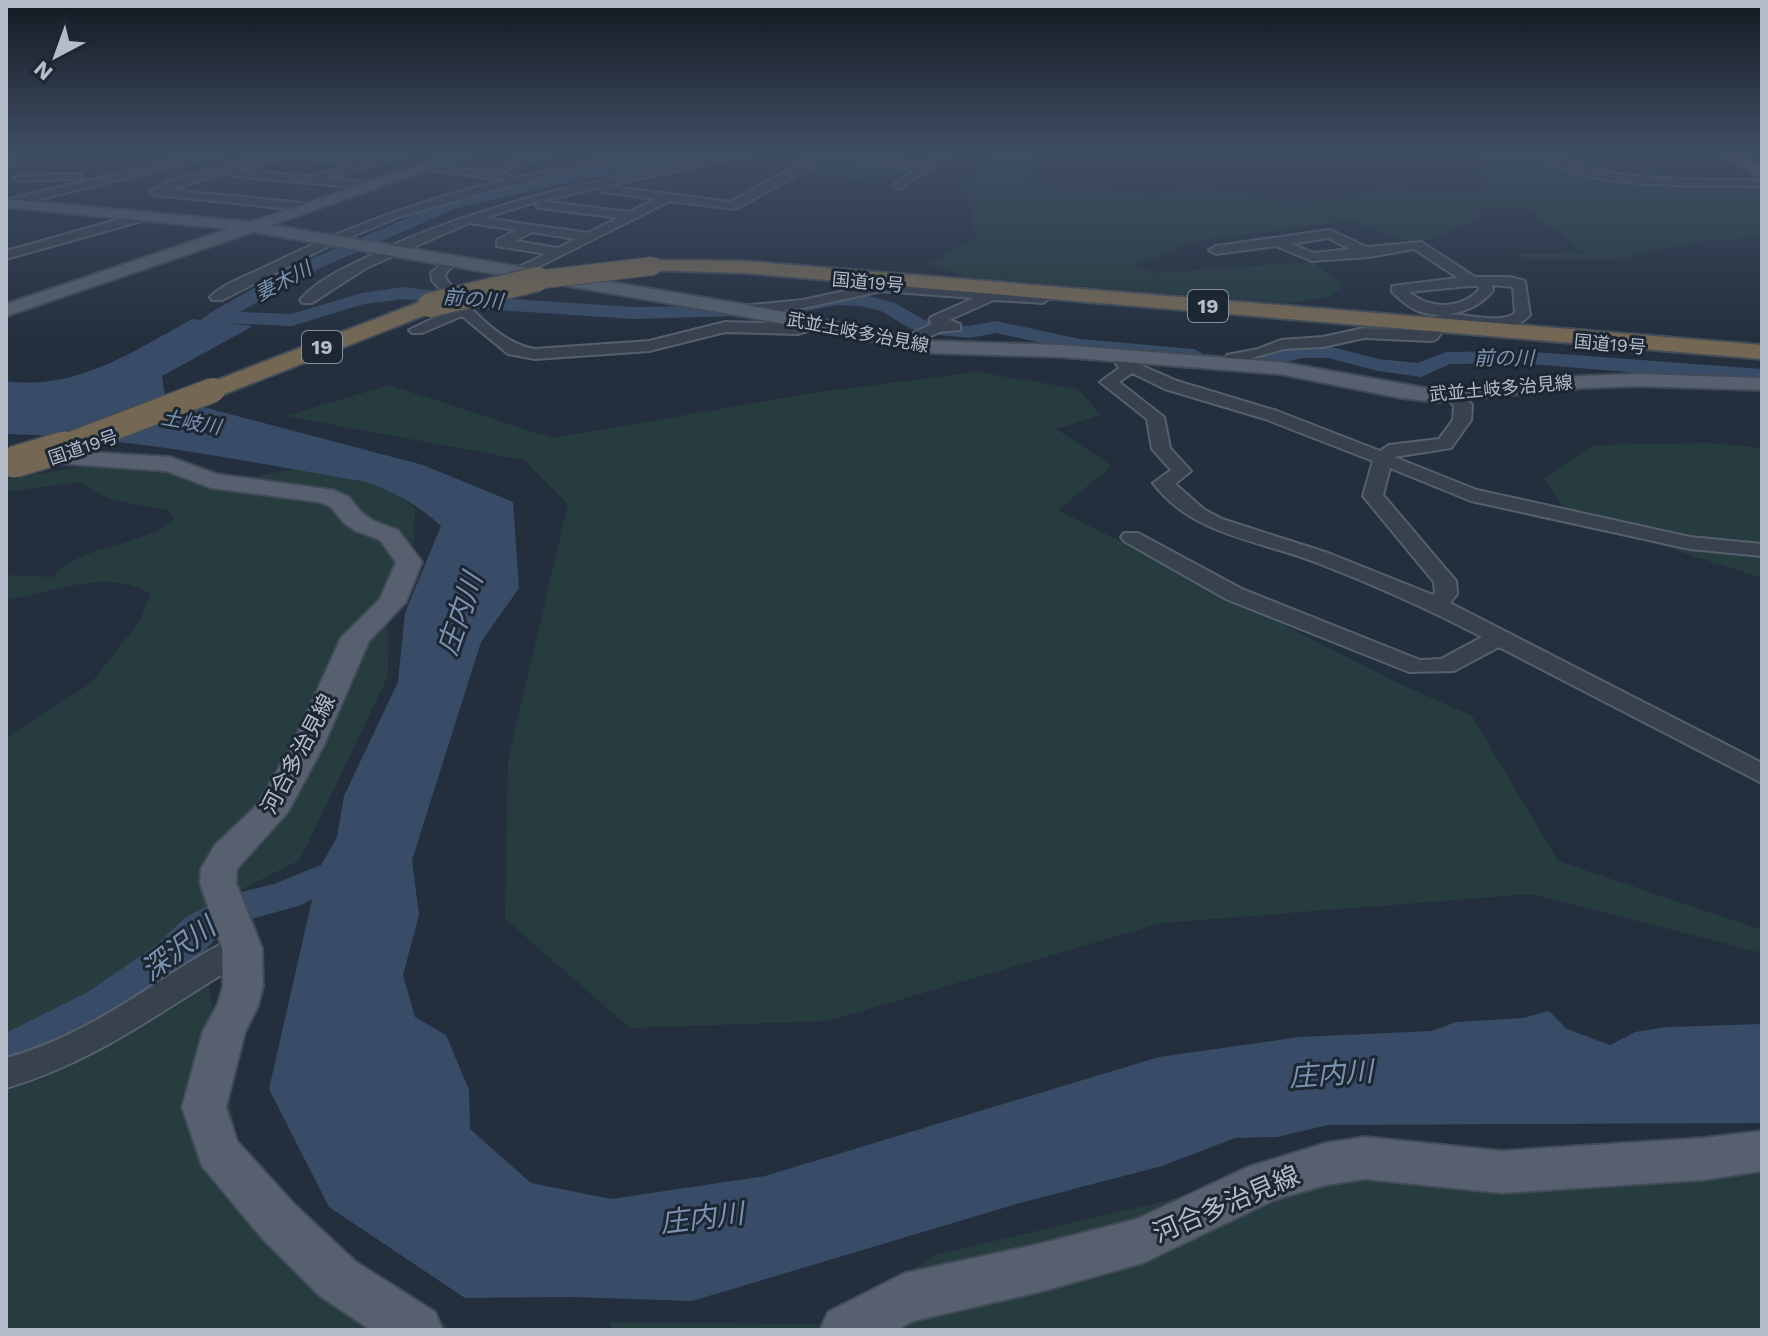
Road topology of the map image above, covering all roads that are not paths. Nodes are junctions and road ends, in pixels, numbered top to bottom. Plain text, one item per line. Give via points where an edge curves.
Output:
1 (126, 214) edge
2 (290, 214) edge
3 (395, 214) edge
4 (481, 214) edge
5 (618, 214) edge
6 (633, 214) edge
7 (145, 216) junction
8 (630, 216) junction
9 (466, 219) junction
10 (253, 227) junction
11 (531, 228) junction
12 (589, 237) junction
13 (335, 240) junction
14 (1277, 242) junction
15 (389, 250) junction
16 (1216, 250) dead end
17 (560, 252) junction
18 (1369, 253) junction
19 (6, 255) edge
20 (451, 260) junction
21 (654, 268) junction
22 (520, 272) junction
23 (550, 277) junction
24 (948, 283) junction
25 (1480, 283) junction
26 (991, 296) junction
27 (1046, 296) junction
28 (217, 297) dead end
29 (307, 300) dead end
30 (448, 304) junction
31 (6, 310) edge
32 (742, 310) junction
33 (821, 324) junction
34 (1437, 327) junction
35 (417, 330) dead end
36 (906, 342) junction
37 (1762, 354) edge
38 (1125, 362) junction
39 (1232, 365) junction
40 (1762, 384) edge
41 (1453, 395) junction
42 (1383, 459) junction
43 (12, 463) edge
44 (1131, 537) dead end
45 (1762, 550) edge
46 (1437, 605) junction
47 (1498, 638) junction
48 (1762, 774) edge
49 (239, 943) junction
50 (6, 1073) edge
51 (1762, 1151) edge
52 (417, 1330) edge
53 (846, 1330) edge

1 - 7 main road, 武並土岐多治見線
2 - 10 main road
3 - 13 street
4 - 9 street
5 - 8 street
6 - 8 street
7 - 10 main road, 武並土岐多治見線
7 - 19 street
8 - 12 street
9 - 11 street
9 - 15 street
10 - 13 main road, 武並土岐多治見線
10 - 31 main road
11 - 12 street
11 - 17 street via 502,243
12 - 17 street
13 - 15 main road, 武並土岐多治見線
13 - 28 street
14 - 16 street
14 - 18 street via 1312,257
14 - 18 street via 1330,234
15 - 20 main road, 武並土岐多治見線
15 - 29 street via 327,283
17 - 22 street
18 - 25 street via 1416,245
20 - 22 main road, 武並土岐多治見線
20 - 30 street via 437,276
21 - 24 highway, 国道19号 / 19 via 745,267
21 - 27 highway, 国道19号 / 19
21 - 30 highway, 国道19号 / 19, bridge via 547,281
22 - 23 main road, 武並土岐多治見線
23 - 24 highway via 606,264 720,260
23 - 32 main road, 武並土岐多治見線
24 - 34 highway, 国道19号 / 19
25 - 25 street via 1486,290 1475,302 1444,308 1422,308 1397,289
25 - 34 street via 1520,284 1520,319 1443,319 1436,321
26 - 27 street
26 - 32 street via 882,287
26 - 36 street via 936,320 955,327 934,328
27 - 34 highway, 国道19号 / 19
30 - 33 street via 514,351 535,354 649,346 725,327 798,329
30 - 35 street
30 - 43 highway, 国道19号 / 19 via 116,436
32 - 33 main road, 武並土岐多治見線
33 - 36 main road, 武並土岐多治見線
34 - 37 highway, 国道19号 / 19
34 - 39 street via 1432,336 1375,332 1281,345 1233,358
36 - 38 main road, 武並土岐多治見線 via 1038,349
38 - 39 main road, 武並土岐多治見線
38 - 42 street via 1195,393 1284,420
38 - 46 street via 1108,382 1155,417 1161,449 1182,471 1163,483 1198,514
39 - 41 main road, 武並土岐多治見線 via 1306,372 1401,392
40 - 41 main road, 武並土岐多治見線 via 1638,380
41 - 42 street via 1463,405 1462,420 1445,444 1389,451
42 - 45 street via 1471,495 1710,547
42 - 46 street via 1373,496 1445,581 1446,594
43 - 49 main road, 河合多治見線 via 170,464 211,481 324,495 340,502 365,526 389,535 409,562 392,602 356,638 271,812 219,869 218,883
44 - 47 street via 1234,594 1417,667 1446,666
46 - 47 street
47 - 48 street
49 - 50 street via 125,1021 69,1050
49 - 52 main road, 河合多治見線 via 243,986 224,1031 204,1107 218,1152 338,1279
51 - 53 main road, 河合多治見線 via 1502,1172 1365,1158 1326,1164 1264,1182 1143,1240 905,1298

